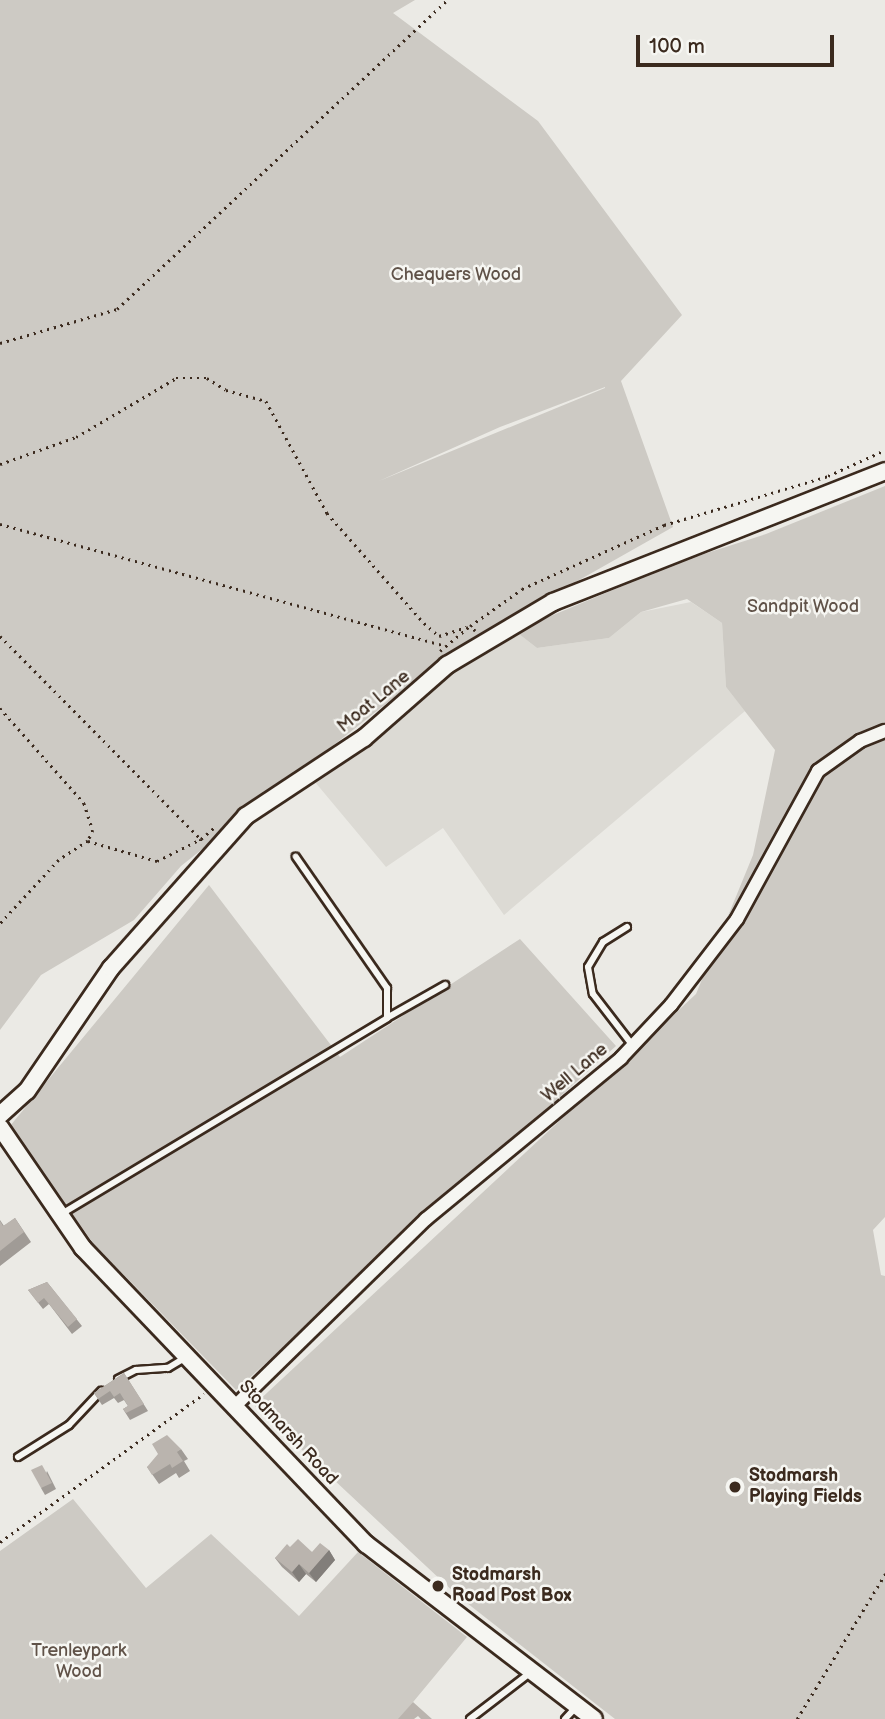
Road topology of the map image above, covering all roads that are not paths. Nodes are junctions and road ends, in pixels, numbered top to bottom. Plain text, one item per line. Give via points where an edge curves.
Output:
1 (885, 471) edge
2 (885, 732) edge
3 (296, 857) dead end
4 (627, 928) dead end
5 (444, 985) dead end
6 (387, 1018) junction
7 (633, 1045) junction
8 (0, 1115) edge
9 (0, 1127) edge
10 (63, 1213) junction
11 (187, 1356) junction
12 (236, 1405) junction
13 (18, 1457) dead end
14 (532, 1671) junction
15 (577, 1705) junction
16 (470, 1719) edge
17 (565, 1719) edge
18 (594, 1719) edge

1 - 8 street, Moat Lane via 553,602 447,665 364,738 246,816 111,968 27,1091
2 - 7 street, Well Lane via 860,741 818,771 737,919 671,1005
3 - 6 lane via 387,988
4 - 7 lane via 604,942 589,967 593,994
5 - 6 lane
6 - 10 lane
7 - 12 street, Well Lane via 426,1219
9 - 10 street, Stodmarsh Road
10 - 11 street, Stodmarsh Road via 83,1248
11 - 12 street, Stodmarsh Road
11 - 13 lane via 168,1368 126,1374 98,1393 69,1425
12 - 14 street, Stodmarsh Road via 366,1544
14 - 15 street, Stodmarsh Road
14 - 16 lane
15 - 17 lane
15 - 18 street, Stodmarsh Road

